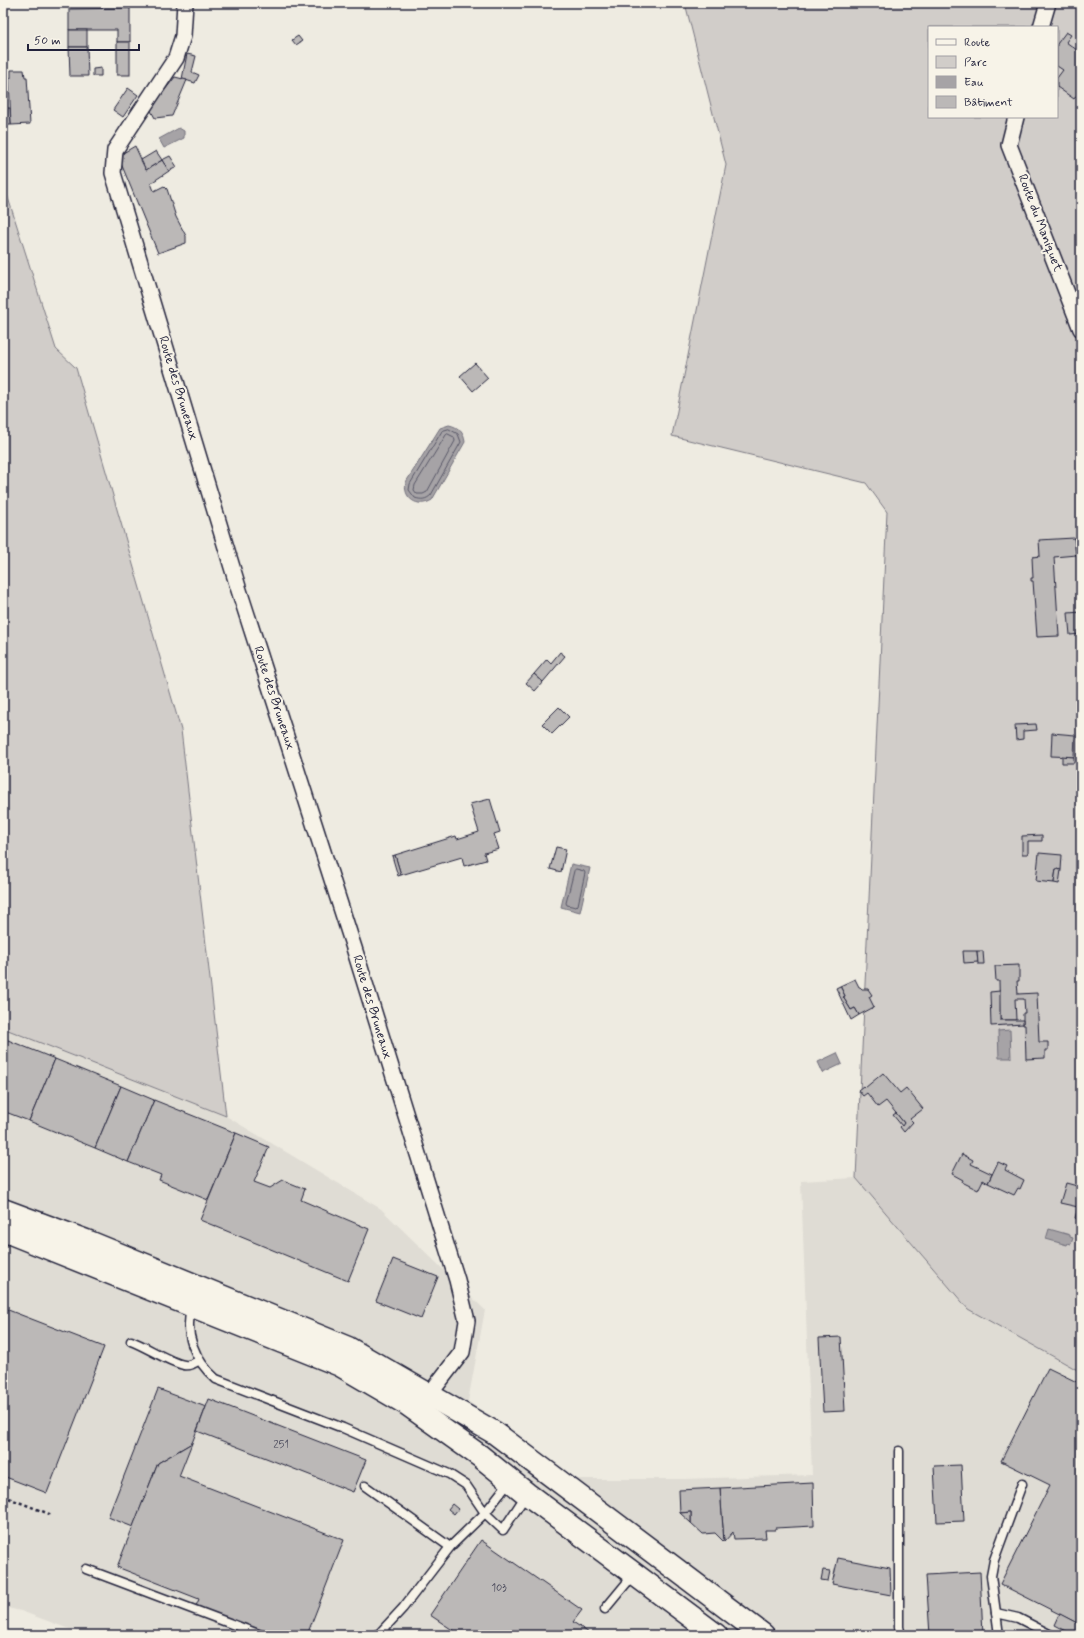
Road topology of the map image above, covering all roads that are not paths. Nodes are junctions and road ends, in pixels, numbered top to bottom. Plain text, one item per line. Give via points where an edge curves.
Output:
1 (185, 3) edge
2 (1048, 3) edge
3 (1041, 26) edge
4 (1016, 118) edge
5 (1081, 329) edge
6 (3, 1210) edge
7 (3, 1230) edge
8 (192, 1306) junction
9 (131, 1341) dead end
10 (199, 1360) junction
11 (429, 1395) junction
12 (407, 1404) junction
13 (899, 1451) dead end
14 (526, 1457) junction
15 (542, 1470) junction
16 (511, 1480) junction
17 (1022, 1484) dead end
18 (365, 1486) dead end
19 (527, 1494) junction
20 (485, 1513) junction
21 (450, 1547) junction
22 (86, 1569) dead end
23 (634, 1574) junction
24 (605, 1609) dead end
25 (996, 1613) junction
26 (261, 1635) edge
27 (378, 1635) edge
28 (716, 1635) edge
29 (763, 1635) edge
30 (901, 1635) edge
31 (999, 1635) edge
32 (1051, 1635) edge

1 - 11 street, Route des Bruneaux via 183,36 176,58 116,150 113,173 238,587 354,948 467,1321 462,1352
2 - 3 street
4 - 5 street, Route du Maniquet via 1009,144
6 - 11 main road via 89,1242 348,1348
7 - 8 main road
8 - 10 lane via 188,1316 188,1327 191,1344
8 - 12 main road via 340,1365
9 - 10 lane via 186,1366
10 - 20 lane via 206,1371 216,1379 343,1428 449,1474 466,1485
11 - 12 street
11 - 14 main road via 495,1433
12 - 16 main road
13 - 30 lane
14 - 15 main road
14 - 16 main road
15 - 19 main road
15 - 29 main road
16 - 19 main road
16 - 20 lane
17 - 25 lane via 994,1560 991,1576
18 - 21 lane
19 - 20 lane via 503,1530
19 - 23 main road
20 - 21 lane
21 - 27 lane via 403,1608
22 - 26 lane
23 - 24 lane
23 - 28 main road
25 - 31 lane
25 - 32 lane via 1018,1618

